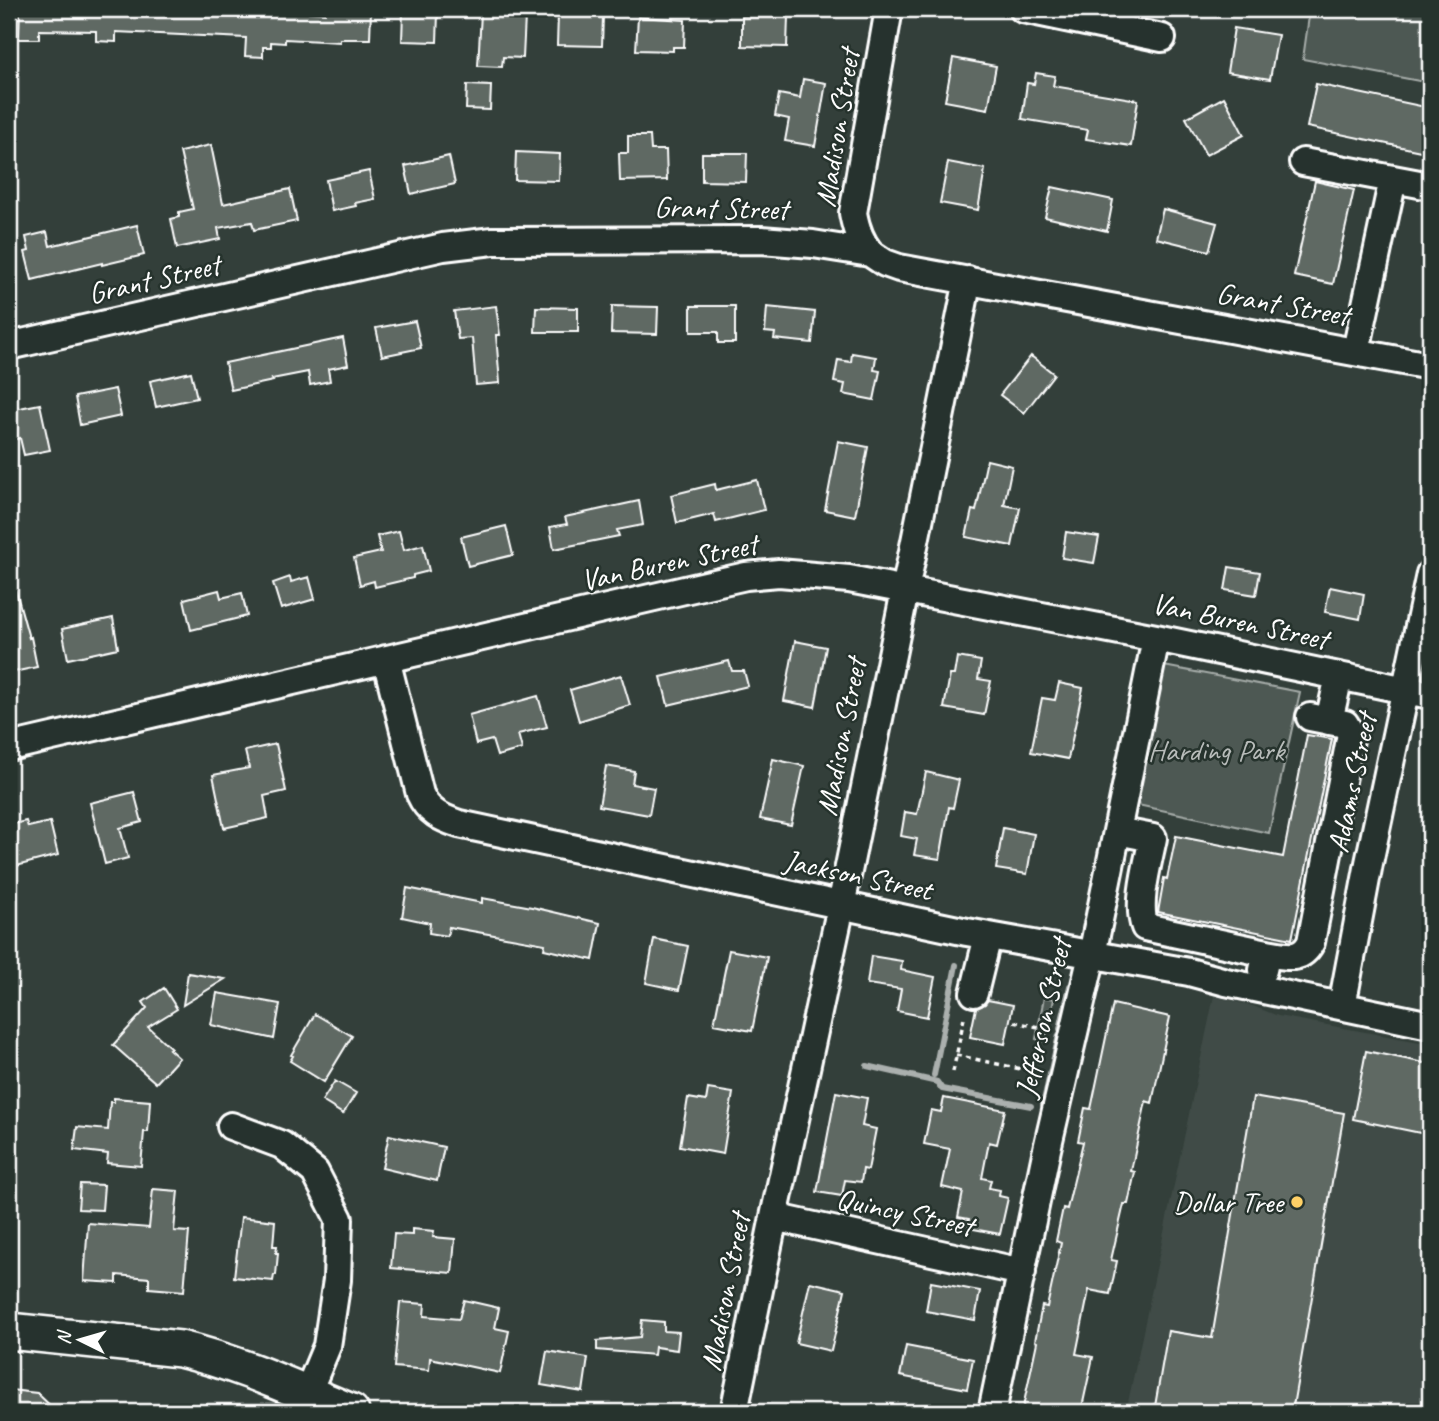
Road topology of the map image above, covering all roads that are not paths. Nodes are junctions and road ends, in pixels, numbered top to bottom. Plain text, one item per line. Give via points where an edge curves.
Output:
1 (889, 9) edge
2 (1023, 9) edge
3 (1162, 38) dead end
4 (1303, 162) dead end
5 (1393, 179) junction
6 (1430, 186) edge
7 (870, 253) junction
8 (968, 280) junction
9 (9, 346) edge
10 (1356, 351) junction
11 (1430, 366) edge
12 (1430, 574) edge
13 (904, 589) junction
14 (1156, 638) junction
15 (386, 659) junction
16 (1339, 676) junction
17 (1418, 692) edge
18 (9, 747) edge
19 (1117, 831) junction
20 (841, 906) junction
21 (988, 936) junction
22 (1267, 953) junction
23 (1092, 954) junction
24 (1258, 989) junction
25 (974, 993) dead end
26 (1342, 1006) junction
27 (1430, 1025) edge
28 (232, 1126) dead end
29 (774, 1217) junction
30 (1022, 1272) junction
31 (9, 1331) edge
32 (307, 1394) junction
33 (351, 1412) edge
34 (734, 1412) edge
35 (992, 1412) edge

1 - 7 street, Madison Street via 853,213 857,232
2 - 3 street
4 - 5 street
5 - 6 street
5 - 10 street
7 - 8 street, Grant Street via 899,268
7 - 9 street, Grant Street via 761,240 493,241 443,247
8 - 10 street, Grant Street
8 - 13 street, Madison Street
10 - 11 street, Grant Street
12 - 17 street, Adams Street
13 - 14 street, Van Buren Street
13 - 15 street, Van Buren Street via 812,575 746,576
13 - 20 street, Madison Street
14 - 16 street, Van Buren Street
14 - 19 street, Jefferson Street
15 - 18 street, Van Buren Street
15 - 20 street, Jackson Street via 420,794 442,819
16 - 17 street, Van Buren Street
16 - 22 street via 1320,719 1345,724 1351,734 1311,942 1299,956
17 - 26 street, Adams Street via 1368,863
19 - 22 street via 1153,838 1141,905 1145,927
19 - 23 street, Jefferson Street
20 - 21 street, Jackson Street
20 - 29 street, Madison Street
21 - 23 street, Jackson Street
21 - 25 street
22 - 24 street
23 - 24 street, Jackson Street
23 - 30 street, Jefferson Street
24 - 26 street, Jackson Street
26 - 27 street, Jackson Street
28 - 32 street via 282,1145 315,1172 339,1219 337,1280 327,1346
29 - 30 street, Quincy Street
29 - 34 street, Madison Street
30 - 35 street, Jefferson Street
31 - 32 main road via 180,1349
32 - 33 main road

